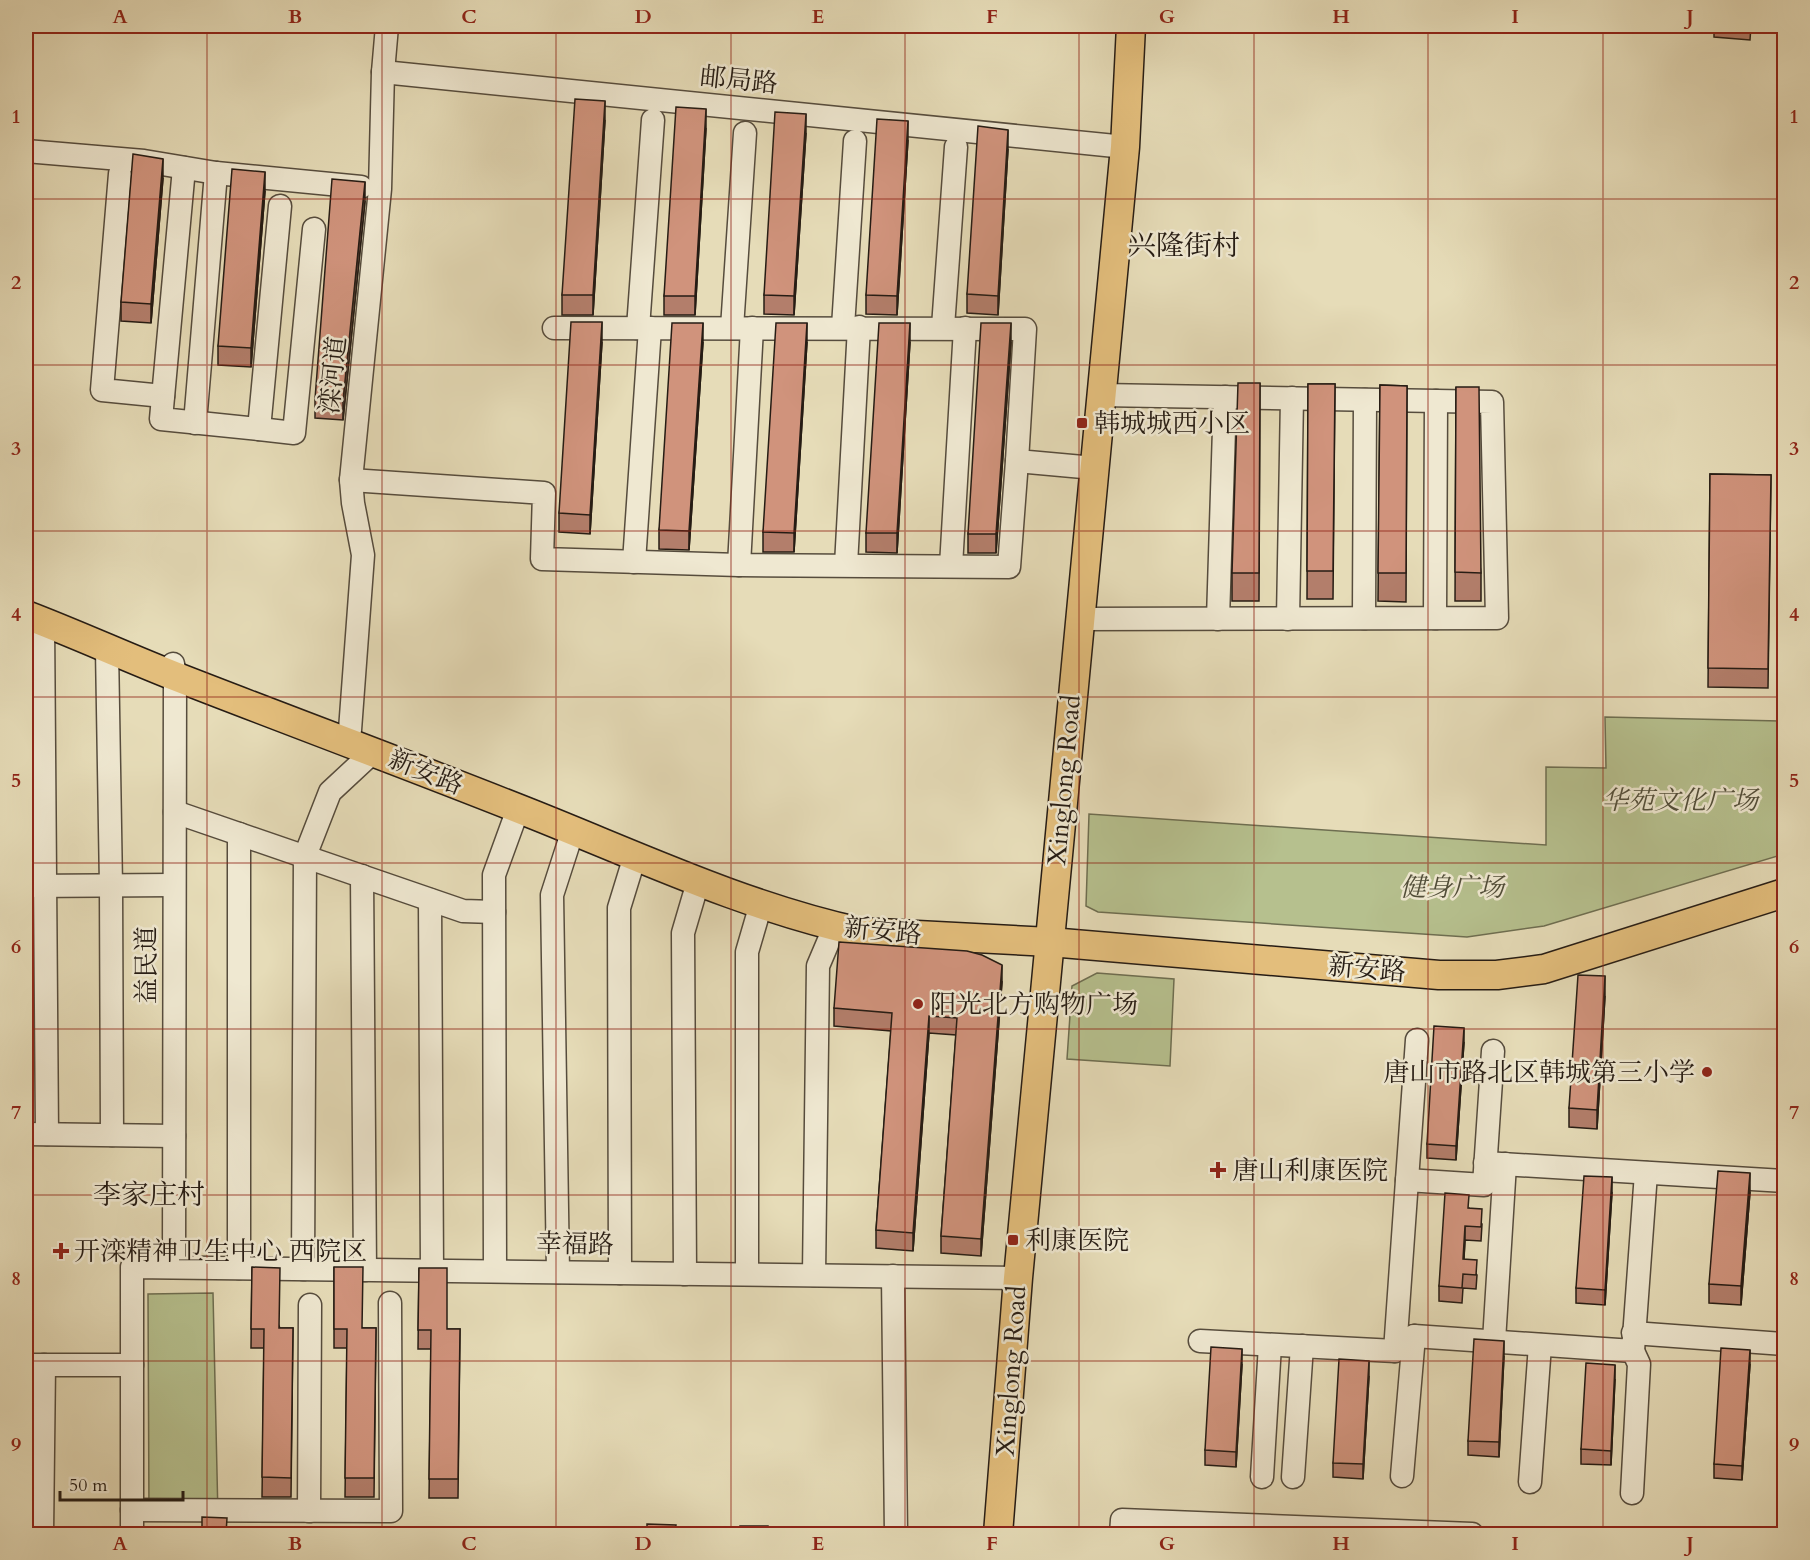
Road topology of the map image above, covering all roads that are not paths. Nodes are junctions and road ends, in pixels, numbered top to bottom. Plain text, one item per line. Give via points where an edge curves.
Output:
1 (387, 26) edge
2 (1131, 26) edge
3 (383, 72) junction
4 (653, 120) dead end
5 (745, 132) dead end
6 (855, 141) dead end
7 (956, 147) dead end
8 (1125, 147) junction
9 (26, 151) edge
10 (184, 168) junction
11 (216, 173) junction
12 (120, 174) dead end
13 (380, 189) junction
14 (280, 206) dead end
15 (314, 229) dead end
16 (851, 327) junction
17 (554, 328) dead end
18 (644, 328) junction
19 (742, 328) junction
20 (954, 328) junction
21 (1101, 394) junction
22 (163, 396) junction
23 (1225, 397) junction
24 (1292, 398) junction
25 (1365, 400) junction
26 (1436, 401) junction
27 (195, 423) junction
28 (259, 429) junction
29 (1017, 461) junction
30 (1094, 468) junction
31 (351, 480) junction
32 (634, 562) junction
33 (739, 565) junction
34 (846, 565) junction
35 (951, 566) junction
36 (31, 614) edge
37 (1364, 618) junction
38 (1436, 618) junction
39 (1080, 619) junction
40 (1218, 619) junction
41 (1288, 619) junction
42 (107, 649) junction
43 (174, 670) junction
44 (350, 730) junction
45 (373, 752) junction
46 (518, 809) junction
47 (175, 812) junction
48 (573, 830) junction
49 (239, 834) junction
50 (304, 856) junction
51 (635, 856) junction
52 (362, 876) junction
53 (1785, 881) edge
54 (698, 882) junction
55 (174, 885) junction
56 (36, 886) edge
57 (111, 886) junction
58 (1785, 893) edge
59 (430, 900) junction
60 (761, 904) junction
61 (494, 912) junction
62 (835, 926) junction
63 (1050, 936) junction
64 (1417, 1040) dead end
65 (1493, 1051) dead end
66 (36, 1134) edge
67 (112, 1135) junction
68 (174, 1136) junction
69 (1495, 1164) junction
70 (1646, 1173) junction
71 (1407, 1180) junction
72 (1785, 1181) edge
73 (174, 1267) junction
74 (239, 1268) junction
75 (303, 1269) junction
76 (365, 1270) junction
77 (432, 1270) junction
78 (495, 1271) junction
79 (558, 1272) junction
80 (620, 1273) junction
81 (685, 1274) junction
82 (747, 1274) junction
83 (814, 1275) junction
84 (893, 1276) junction
85 (1018, 1278) junction
86 (390, 1303) dead end
87 (310, 1305) dead end
88 (1414, 1336) junction
89 (1200, 1341) dead end
90 (1494, 1341) junction
91 (1633, 1342) junction
92 (1540, 1344) junction
93 (1785, 1344) edge
94 (1270, 1345) junction
95 (1302, 1346) junction
96 (1395, 1351) junction
97 (35, 1365) edge
98 (132, 1365) junction
99 (1402, 1476) dead end
100 (1262, 1477) dead end
101 (1293, 1477) dead end
102 (1530, 1482) dead end
103 (1632, 1492) dead end
104 (132, 1510) junction
105 (309, 1511) junction
106 (1253, 1529) edge
107 (42, 1534) edge
108 (132, 1534) edge
109 (896, 1534) edge
110 (998, 1534) edge
111 (1120, 1534) edge
112 (1472, 1534) edge

1 - 3 street, 滦河道
2 - 8 main road, Xinglong Road
3 - 8 street, 邮局路
3 - 13 street, 滦河道
4 - 18 street
5 - 19 street
6 - 16 street
7 - 20 street
8 - 21 main road, Xinglong Road
9 - 10 street
10 - 11 street
10 - 22 street
11 - 13 street
11 - 27 street
12 - 22 street via 102,390
13 - 31 street, 滦河道
14 - 28 street
15 - 28 street via 294,433
16 - 19 street
16 - 20 street
16 - 34 street
17 - 18 street
18 - 19 street
18 - 32 street
19 - 33 street
20 - 29 street via 1025,329
20 - 35 street
21 - 23 street
21 - 30 main road, Xinglong Road
22 - 27 street via 161,419
23 - 24 street
23 - 40 street
24 - 25 street
24 - 41 street
25 - 26 street
25 - 37 street
26 - 38 street
26 - 38 street via 1492,402 1497,618
27 - 28 street
29 - 30 street
29 - 35 street via 1009,567
30 - 39 main road, Xinglong Road
31 - 32 street via 544,493 542,559
31 - 44 street, 滦河道 via 363,555
32 - 33 street
33 - 34 street
34 - 35 street
36 - 42 main road, 新安路
36 - 43 main road, 新安路
36 - 56 street
37 - 38 street
37 - 41 street
39 - 40 street
39 - 63 main road, Xinglong Road
40 - 41 street
42 - 43 main road, 新安路
42 - 57 street
43 - 44 main road, 新安路
43 - 45 main road, 新安路
43 - 47 street, 益民道
44 - 63 main road, 新安路 via 749,886 835,914
45 - 46 main road, 新安路
45 - 50 street via 330,792
46 - 48 main road, 新安路
46 - 61 street via 494,875
47 - 49 street
47 - 55 street, 益民道
48 - 51 main road, 新安路
48 - 79 street via 552,895
49 - 50 street
49 - 74 street
50 - 52 street
50 - 75 street
51 - 54 main road, 新安路
51 - 80 street via 619,908
52 - 59 street
52 - 76 street
53 - 63 main road, 新安路 via 1540,958 1491,963 1444,964
54 - 60 main road, 新安路
54 - 81 street via 682,933
55 - 57 street
55 - 68 street, 益民道
56 - 57 street
56 - 66 street
57 - 67 street
58 - 63 main road, 新安路 via 1544,969 1497,975 1439,975
59 - 61 street via 463,911
59 - 77 street
60 - 62 main road, 新安路
60 - 82 street via 747,952
61 - 78 street
62 - 63 main road, 新安路 via 860,932
62 - 83 street via 818,966
63 - 85 main road, Xinglong Road
64 - 71 street
65 - 69 street
66 - 67 street
67 - 68 street
68 - 73 street, 益民道
69 - 70 street
69 - 71 street via 1484,1185
69 - 90 street
70 - 72 street
70 - 91 street
71 - 96 street
73 - 74 street, 幸福路
73 - 98 street, 幸福路 via 132,1267
74 - 75 street, 幸福路
75 - 76 street, 幸福路
76 - 77 street, 幸福路
77 - 78 street, 幸福路
78 - 79 street, 幸福路
79 - 80 street, 幸福路
80 - 81 street, 幸福路
81 - 82 street, 幸福路
82 - 83 street, 幸福路
83 - 84 street, 幸福路
84 - 85 street, 幸福路
84 - 109 street
85 - 110 main road, Xinglong Road
86 - 105 street via 391,1511
87 - 105 street
88 - 90 street
88 - 96 street
88 - 99 street
89 - 94 street
90 - 92 street
91 - 92 street
91 - 93 street
91 - 103 street via 1639,1364
92 - 102 street
94 - 95 street
94 - 100 street
95 - 96 street
95 - 101 street
97 - 98 street
97 - 107 street
98 - 104 street
104 - 105 street
104 - 108 street
106 - 111 street via 1122,1520
106 - 112 street

